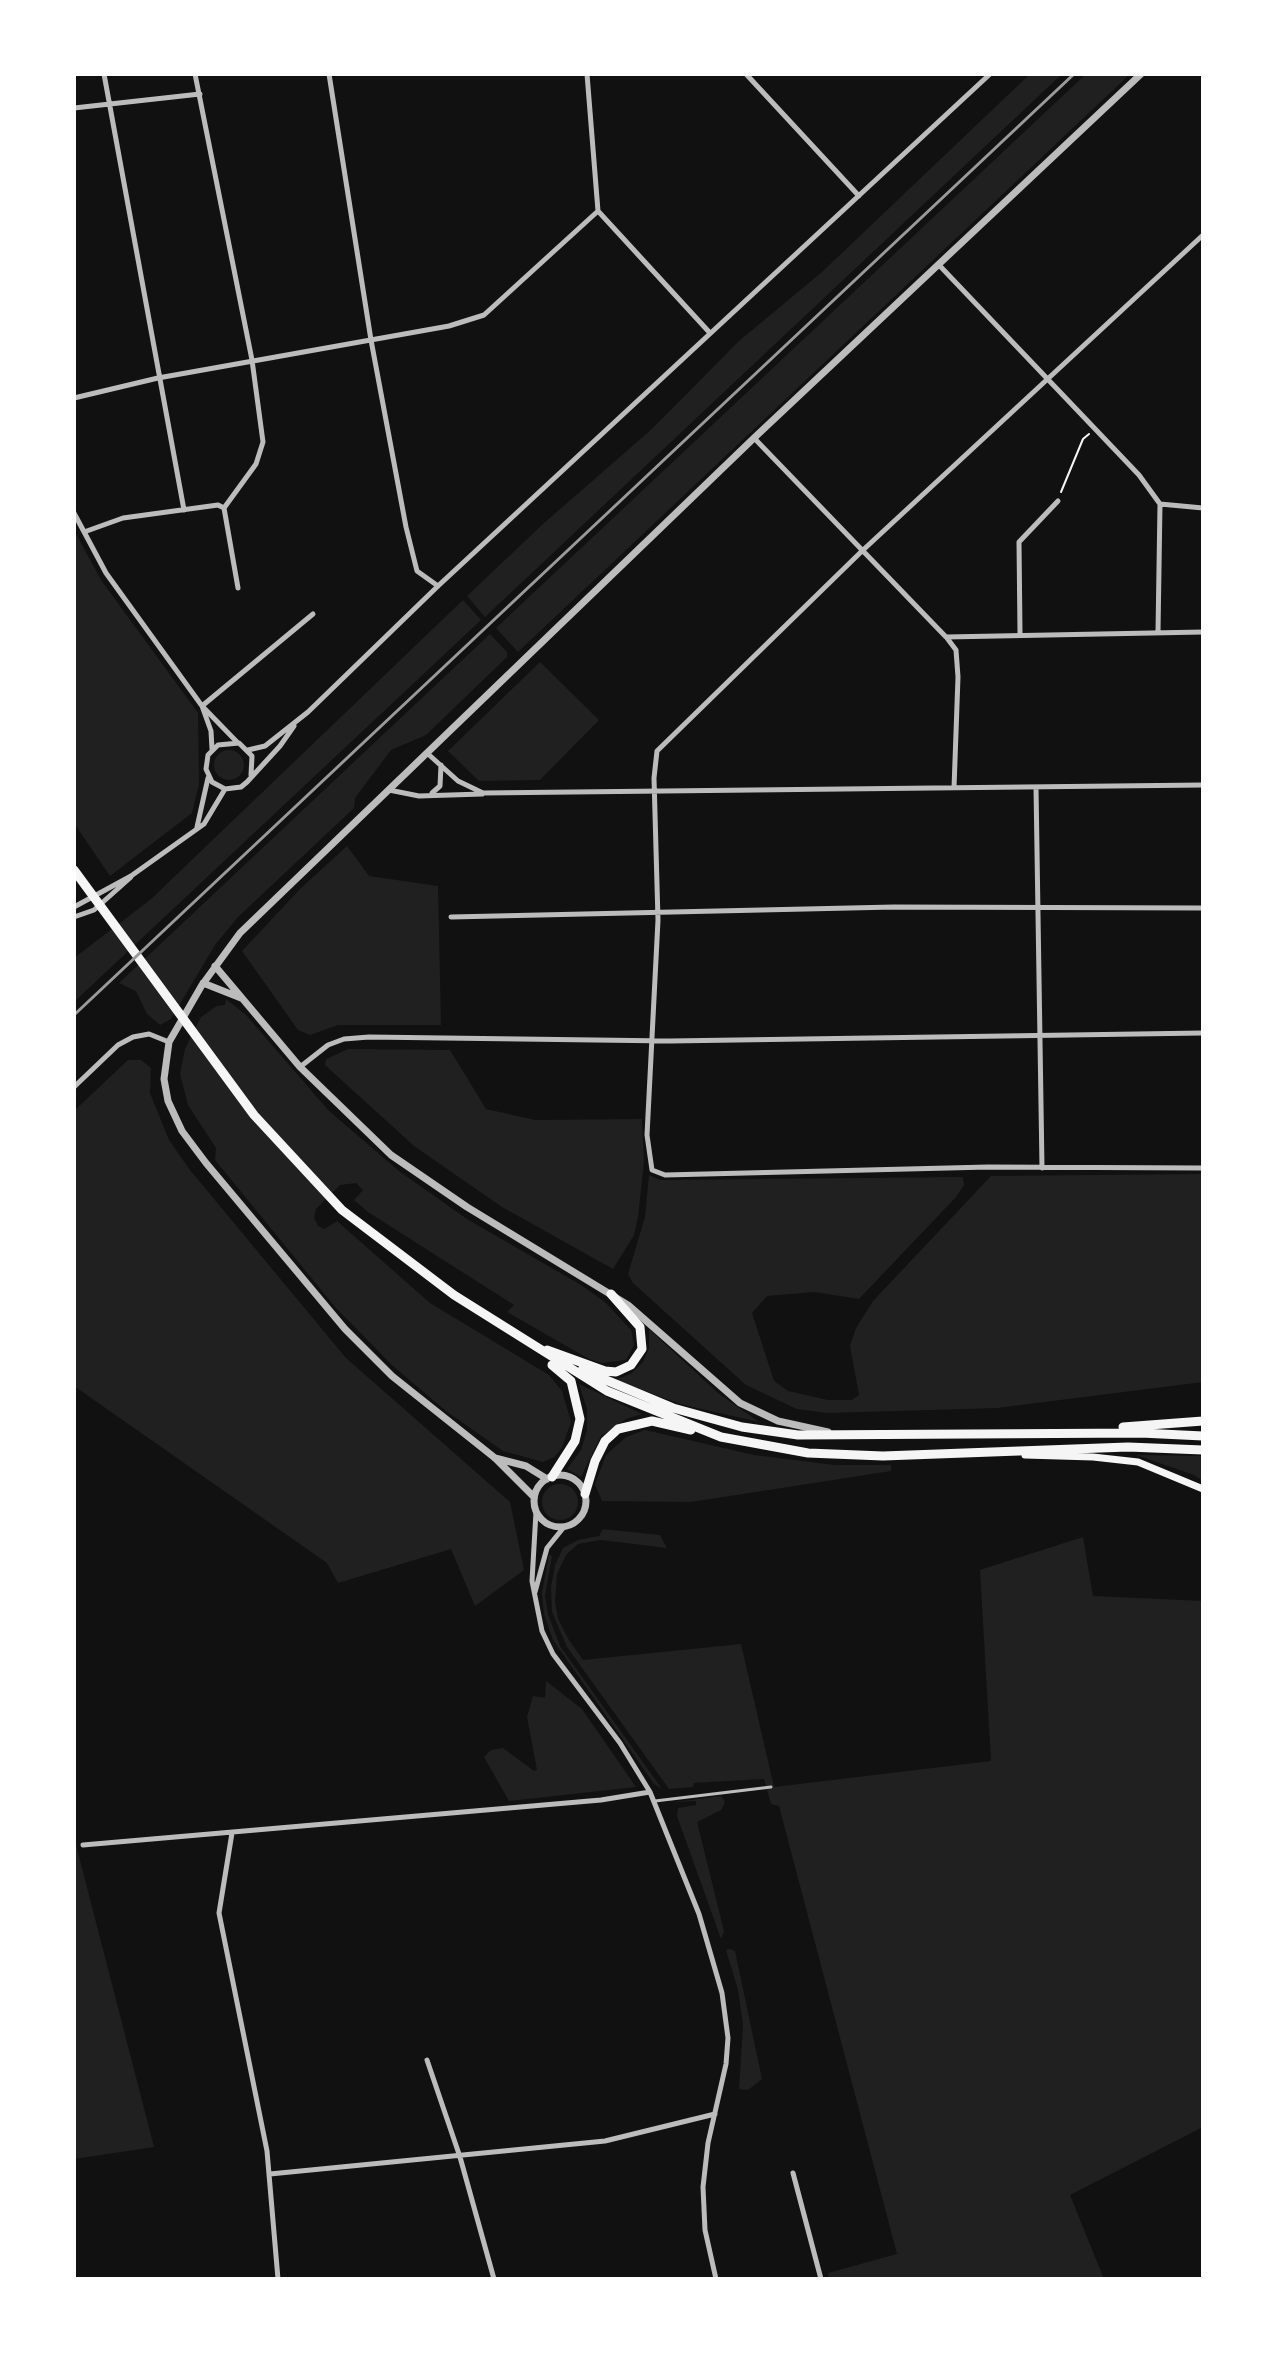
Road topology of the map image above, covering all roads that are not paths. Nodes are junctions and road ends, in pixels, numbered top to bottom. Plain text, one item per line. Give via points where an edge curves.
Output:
1 (104, 74) edge
2 (195, 74) edge
3 (329, 74) edge
4 (587, 74) edge
5 (746, 74) edge
6 (990, 74) edge
7 (1141, 74) edge
8 (200, 94) junction
9 (109, 103) junction
10 (74, 108) edge
11 (859, 196) junction
12 (598, 211) junction
13 (1203, 235) edge
14 (939, 265) junction
15 (710, 333) junction
16 (371, 340) junction
17 (252, 360) junction
18 (158, 378) junction
19 (1047, 379) junction
20 (74, 398) edge
21 (754, 438) junction
22 (1058, 501) road end
23 (1160, 504) junction
24 (224, 508) junction
25 (1203, 508) edge
26 (184, 510) junction
27 (74, 513) edge
28 (84, 532) junction
29 (862, 551) junction
30 (438, 586) junction
31 (238, 588) dead end
32 (313, 614) dead end
33 (1158, 632) junction
34 (1203, 632) edge
35 (1020, 633) junction
36 (946, 637) junction
37 (202, 706) junction
38 (297, 721) junction
39 (239, 743) junction
40 (212, 749) junction
41 (248, 750) junction
42 (426, 752) junction
43 (441, 765) junction
44 (208, 775) junction
45 (251, 775) junction
46 (1203, 785) edge
47 (1036, 787) junction
48 (954, 788) junction
49 (225, 789) junction
50 (387, 789) junction
51 (654, 791) junction
52 (483, 793) junction
53 (419, 796) junction
54 (197, 828) junction
55 (74, 870) edge
56 (131, 876) junction
57 (74, 907) edge
58 (1039, 908) junction
59 (1203, 908) edge
60 (658, 913) junction
61 (74, 917) edge
62 (451, 917) dead end
63 (215, 966) junction
64 (203, 983) junction
65 (241, 998) junction
66 (1203, 1033) edge
67 (1040, 1036) junction
68 (652, 1041) junction
69 (169, 1042) junction
70 (300, 1067) junction
71 (74, 1087) edge
72 (1042, 1168) junction
73 (1203, 1168) edge
74 (611, 1294) junction
75 (522, 1339) junction
76 (1203, 1421) edge
77 (1070, 1433) junction
78 (1203, 1436) edge
79 (721, 1437) junction
80 (858, 1437) junction
81 (1203, 1450) edge
82 (987, 1454) junction
83 (495, 1458) junction
84 (549, 1478) junction
85 (1203, 1489) edge
86 (585, 1494) junction
87 (534, 1497) junction
88 (536, 1512) junction
89 (564, 1527) junction
90 (535, 1593) junction
91 (771, 1787) dead end
92 (650, 1792) junction
93 (654, 1801) junction
94 (232, 1833) junction
95 (83, 1845) dead end
96 (427, 2060) dead end
97 (715, 2114) junction
98 (460, 2157) junction
99 (793, 2173) dead end
100 (270, 2174) junction
101 (278, 2279) edge
102 (494, 2279) edge
103 (716, 2279) edge
104 (821, 2279) edge

1 - 9 street
2 - 8 street
3 - 16 street
4 - 12 street
5 - 11 street
6 - 11 street
7 - 14 street
8 - 9 street
8 - 17 street
9 - 10 street
9 - 18 street
11 - 15 street
12 - 15 street
12 - 16 street via 484,315
13 - 19 street
14 - 19 street
14 - 21 street
15 - 30 street
16 - 17 street
16 - 30 street via 417,571
17 - 18 street
17 - 24 street via 262,450
18 - 20 street
18 - 26 street
19 - 23 street
19 - 29 street
21 - 29 street
21 - 42 street
22 - 35 street via 1019,542
23 - 25 street
23 - 33 street
24 - 26 street
24 - 31 street
26 - 28 street via 123,518
27 - 28 street
28 - 37 street via 106,573
29 - 36 street
29 - 51 street via 657,751
30 - 38 street
32 - 37 street
33 - 34 street
33 - 35 street
35 - 36 street
36 - 48 street via 956,650 958,677
37 - 39 street
37 - 40 street
38 - 41 street via 265,746
38 - 45 street
39 - 40 street via 224,742
39 - 41 street
40 - 44 street
41 - 45 street
42 - 43 street
42 - 50 street
43 - 52 street
43 - 53 street via 440,786 435,793
44 - 49 street
44 - 54 street
45 - 49 street via 241,787
46 - 47 street
47 - 48 street
47 - 58 street
48 - 51 street
49 - 54 street
50 - 53 street
50 - 63 street via 240,933
51 - 52 street
51 - 60 street
52 - 53 street
54 - 56 street
55 - 75 highway via 254,1115 342,1210 442,1287
56 - 57 street
56 - 61 street via 102,904
58 - 59 street
58 - 60 street
58 - 67 street
60 - 62 street
60 - 68 street
63 - 64 street
63 - 65 street
64 - 65 street
64 - 69 street
65 - 70 street
66 - 67 street
67 - 68 street
67 - 72 street
68 - 70 street via 356,1038 328,1045
68 - 72 street via 647,1135 652,1170 665,1175
69 - 71 street via 149,1034 133,1037
69 - 83 street via 164,1079 168,1101 206,1163 345,1329 413,1393
70 - 74 street via 391,1155
72 - 73 street
74 - 75 highway via 635,1319 643,1339 639,1356 624,1369 605,1371 578,1364
74 - 80 street via 740,1403 795,1426
75 - 79 highway via 607,1391
75 - 80 highway via 612,1385 673,1408 742,1427
75 - 84 highway via 571,1381 579,1403 575,1441
76 - 77 highway
77 - 78 highway
77 - 80 highway
79 - 82 highway via 849,1456
79 - 86 highway via 652,1421 618,1429 605,1441
81 - 82 highway via 1128,1447
82 - 85 main road via 1138,1462
83 - 84 street
83 - 87 street
84 - 86 street via 568,1476
84 - 87 street
86 - 89 street via 581,1517
87 - 88 street
88 - 89 street via 548,1524
88 - 90 street
89 - 90 street via 547,1548
90 - 92 street via 542,1631 553,1654
91 - 93 lane
92 - 93 street
92 - 94 street
93 - 97 street via 699,1914 722,1993 728,2038
94 - 95 street
94 - 100 street via 219,1913
96 - 98 street
97 - 98 street via 605,2141
97 - 103 street via 703,2187 705,2230
98 - 100 street
98 - 102 street
99 - 104 street
100 - 101 street

